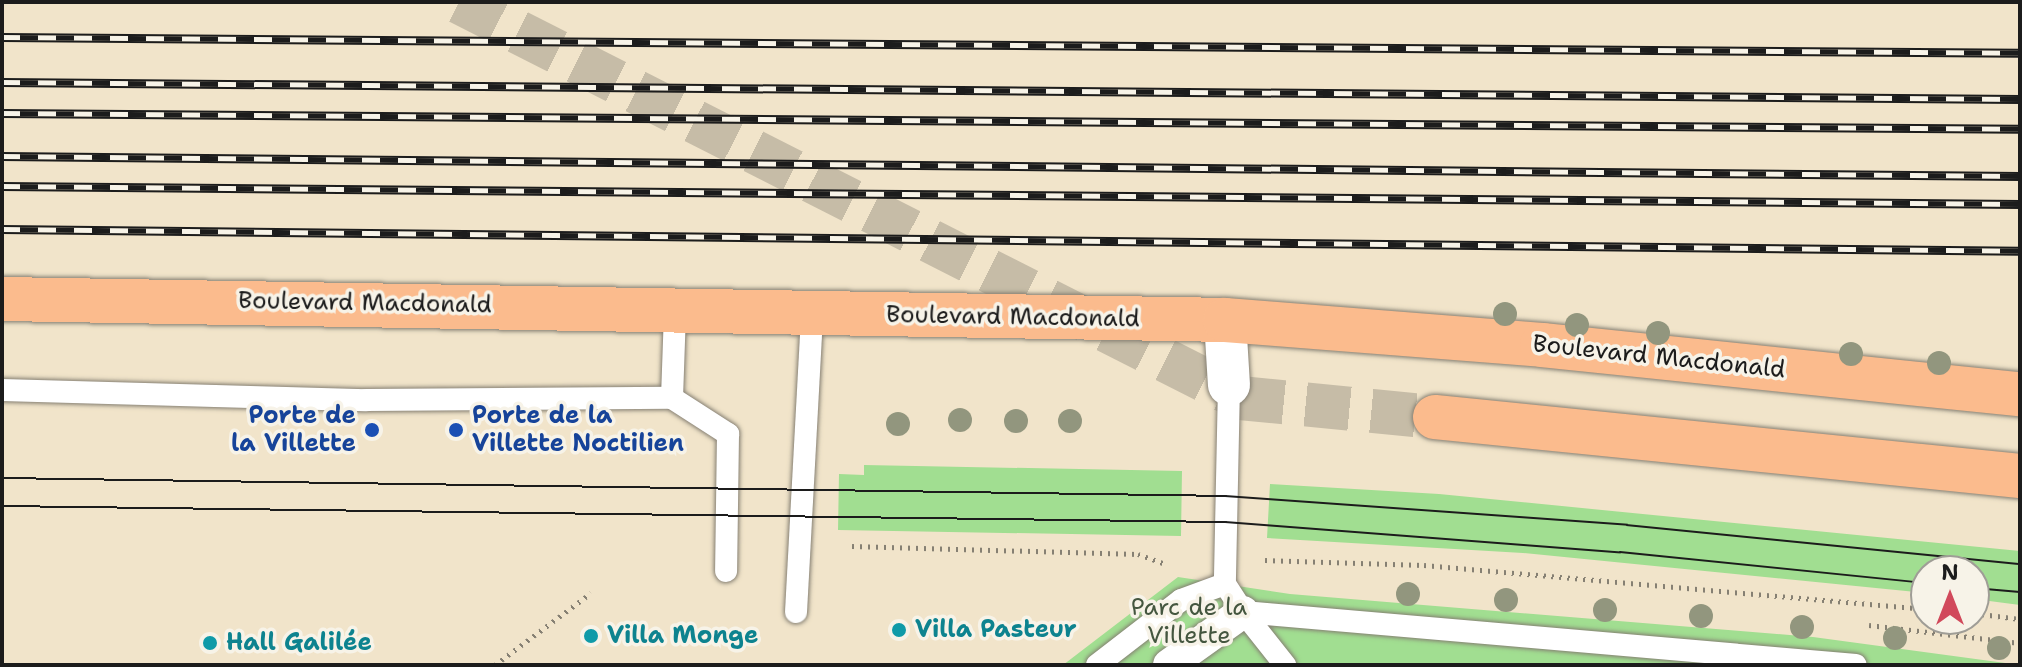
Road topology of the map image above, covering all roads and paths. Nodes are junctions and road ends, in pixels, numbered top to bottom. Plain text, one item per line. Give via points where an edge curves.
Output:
1 (2, 299) edge
2 (675, 312) junction
3 (812, 313) junction
4 (1225, 320) junction
5 (1229, 385) joint
6 (2, 390) edge
7 (2020, 394) edge
8 (672, 398) junction
9 (1435, 417) tunnel mouth
10 (2020, 476) edge
11 (852, 546) dead end
12 (1225, 559) junction
13 (1177, 568) dead end
14 (726, 571) dead end
15 (1225, 584) junction
16 (591, 593) dead end
17 (1910, 608) edge
18 (796, 612) dead end
19 (1243, 612) junction
20 (1990, 615) edge
21 (2020, 619) edge
22 (495, 665) edge
23 (1097, 665) edge
24 (1169, 665) edge
25 (1285, 665) edge
26 (1856, 665) edge

1 - 2 main road, Boulevard Macdonald via 498,304
2 - 3 main road, Boulevard Macdonald
2 - 8 lane
3 - 4 main road, Boulevard Macdonald
3 - 18 lane
4 - 5 street
4 - 7 main road, Boulevard Macdonald via 1542,345
5 - 12 lane
6 - 8 lane via 366,400
8 - 14 lane via 728,434
9 - 10 main road
11 - 13 path via 1138,554
12 - 15 lane
12 - 17 path via 1424,565
15 - 19 lane
15 - 23 lane via 1181,600
16 - 22 path
19 - 24 street
19 - 25 lane
19 - 26 lane
20 - 21 path

